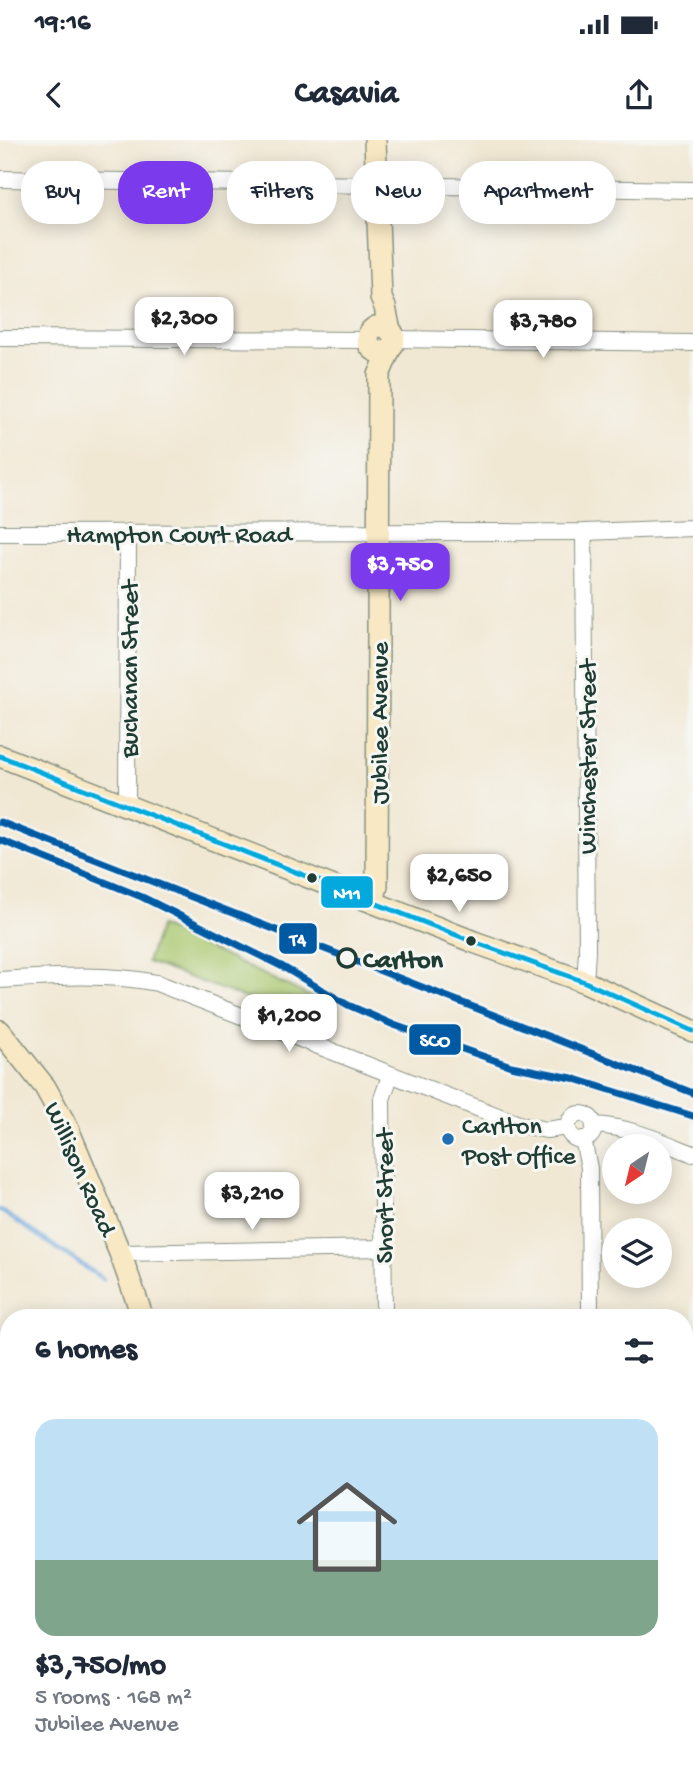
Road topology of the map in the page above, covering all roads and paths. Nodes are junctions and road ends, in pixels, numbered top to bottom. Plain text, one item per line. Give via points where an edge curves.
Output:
1 (375, 140) edge
2 (376, 161) edge
3 (0, 179) edge
4 (351, 184) edge
5 (445, 185) edge
6 (693, 190) edge
7 (378, 224) edge
8 (0, 338) edge
9 (381, 339) junction
10 (693, 343) edge
11 (693, 528) edge
12 (128, 532) junction
13 (379, 532) junction
14 (584, 532) junction
15 (0, 533) edge
16 (0, 756) edge
17 (127, 805) junction
18 (373, 902) junction
19 (0, 980) edge
20 (585, 982) junction
21 (0, 1031) edge
22 (693, 1031) edge
23 (390, 1076) junction
24 (595, 1125) junction
25 (568, 1126) junction
26 (583, 1139) junction
27 (693, 1154) edge
28 (383, 1248) junction
29 (120, 1253) junction
30 (140, 1309) edge
31 (384, 1309) edge
32 (590, 1309) edge

1 - 2 main road
3 - 4 street
5 - 6 street
7 - 9 main road via 385,307
8 - 9 street
9 - 10 street
9 - 13 main road, Jubilee Avenue
11 - 14 street, Hampton Court Road
12 - 13 street, Hampton Court Road
12 - 15 street, Hampton Court Road
12 - 17 street, Buchanan Street
13 - 14 street, Hampton Court Road
13 - 18 main road, Jubilee Avenue via 377,886
14 - 20 street, Winchester Street
16 - 17 main road
17 - 18 main road
18 - 20 main road
19 - 23 street via 134,979 157,983
20 - 22 main road
21 - 29 main road, Willison Road via 45,1087 68,1129
23 - 25 street via 521,1125 546,1130
23 - 28 street, Short Street via 382,1100
24 - 25 street via 583,1114 575,1115
24 - 26 street via 593,1134
24 - 27 street via 628,1129
25 - 26 street via 575,1138
26 - 32 street via 589,1168
28 - 29 street
28 - 31 street, Short Street
29 - 30 main road, Willison Road

